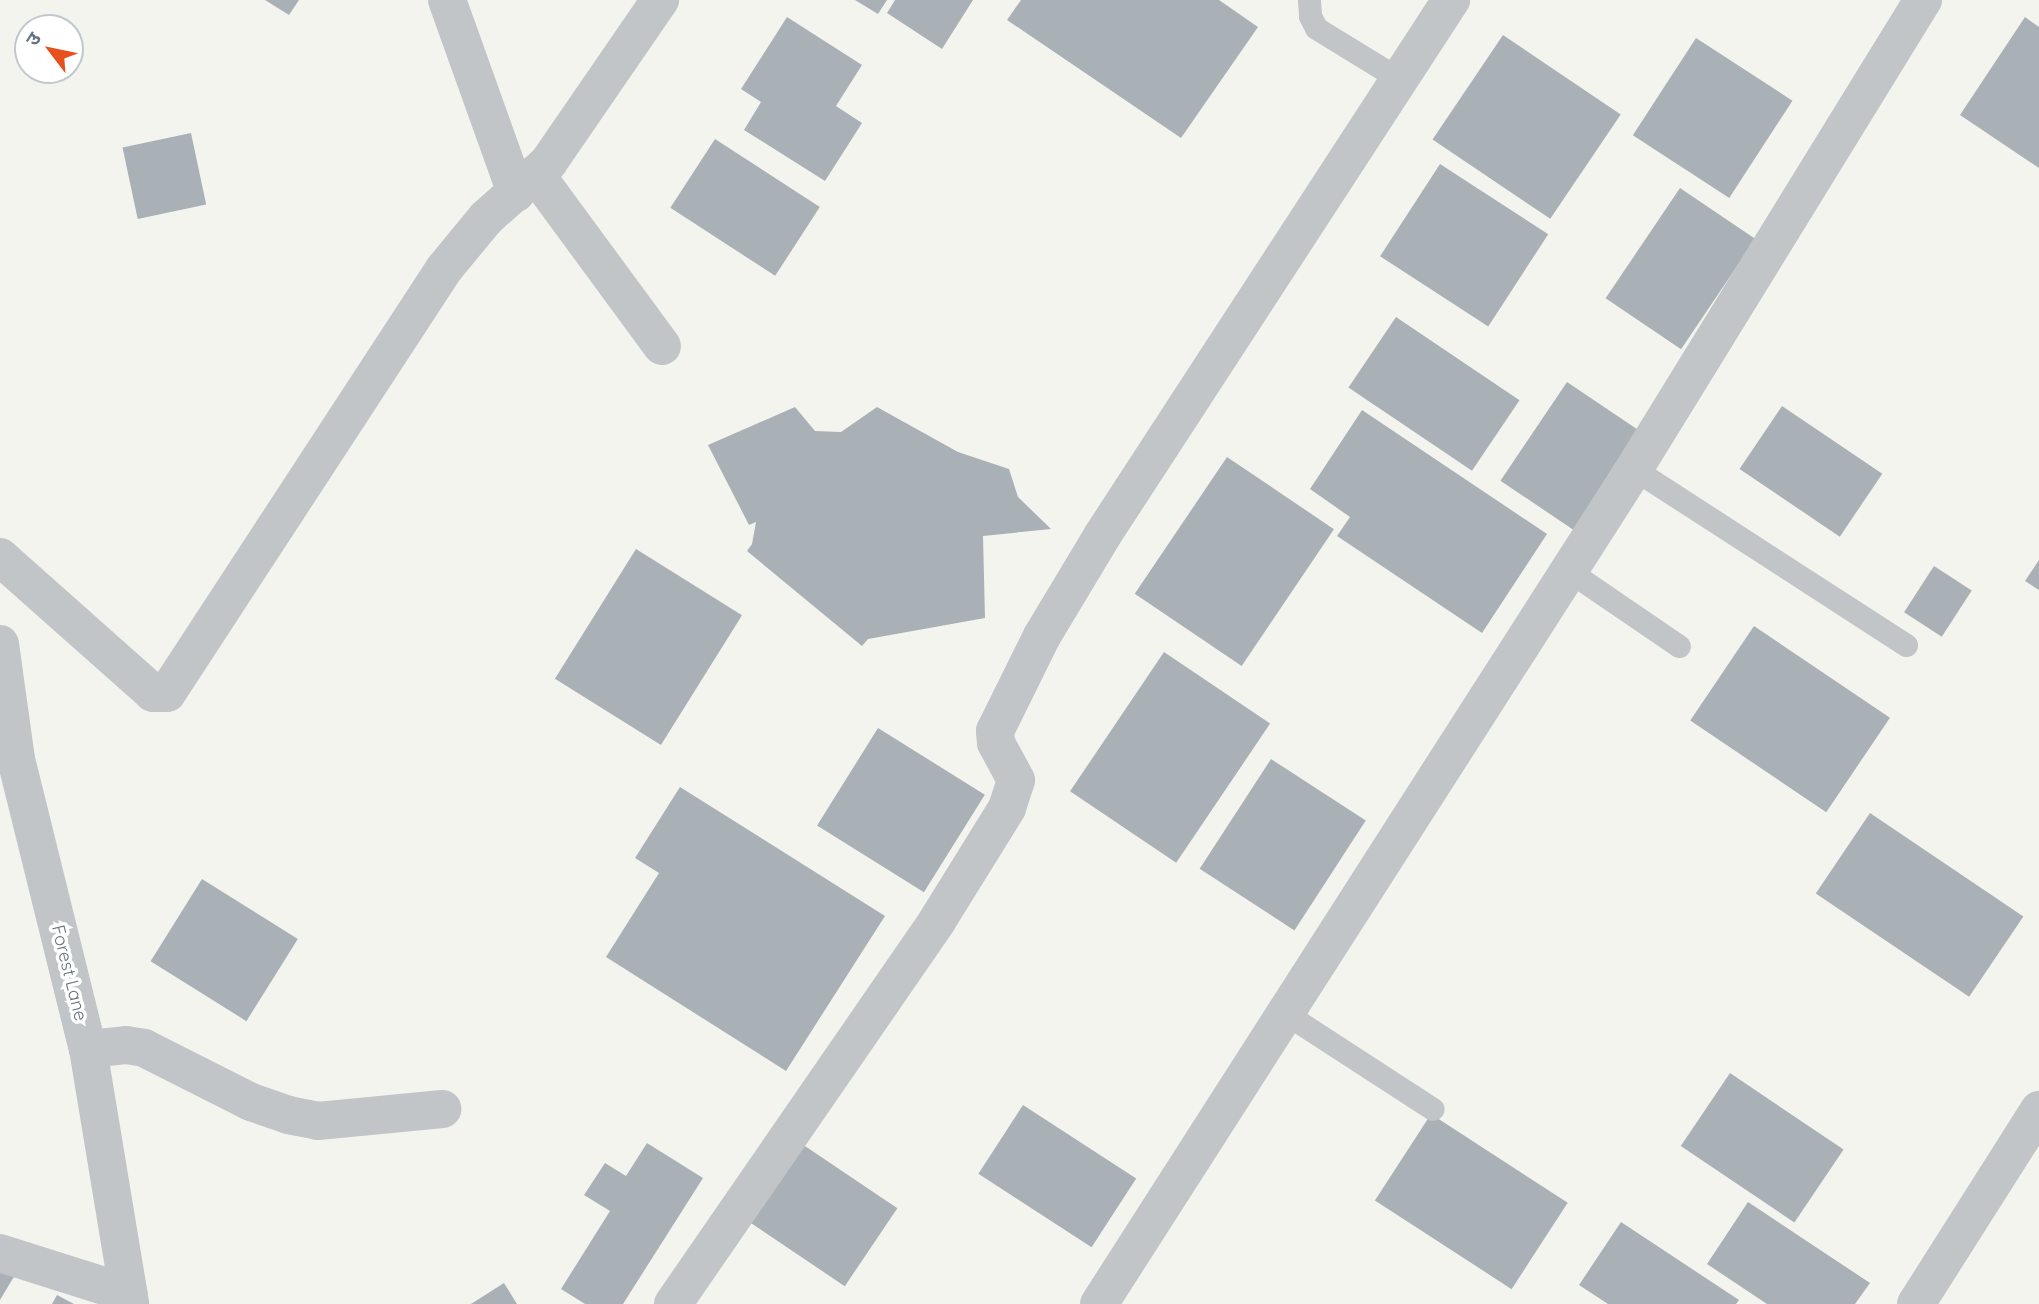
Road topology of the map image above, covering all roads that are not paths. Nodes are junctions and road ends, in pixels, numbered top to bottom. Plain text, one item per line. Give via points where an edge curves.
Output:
1 (447, 0) edge
2 (660, 0) edge
3 (1308, 0) edge
4 (1451, 0) edge
5 (1923, 0) edge
6 (1401, 80) junction
7 (526, 184) junction
8 (662, 346) dead end
9 (1634, 469) junction
10 (0, 557) edge
11 (1569, 570) junction
12 (0, 645) edge
13 (1906, 645) dead end
14 (1679, 646) dead end
15 (1285, 1013) junction
16 (88, 1049) junction
17 (442, 1109) dead end
18 (1433, 1109) dead end
19 (2039, 1110) edge
20 (0, 1253) edge
21 (129, 1299) edge
22 (673, 1304) edge
23 (1099, 1304) edge
24 (1916, 1304) edge

1 - 7 street
2 - 7 street
3 - 6 lane via 1316,28
4 - 6 street
5 - 9 street
6 - 22 street via 1102,536 1042,636 995,731 996,743 1016,780 1007,808 937,920
7 - 8 street
7 - 10 street via 470,236 417,308 167,693 153,693
9 - 11 street
9 - 13 lane
11 - 14 lane
11 - 15 street
12 - 16 street, Forest Lane via 16,759
15 - 18 lane
15 - 23 street
16 - 17 street via 144,1048 251,1102 318,1121
16 - 21 street, Forest Lane
19 - 24 street
20 - 21 street

